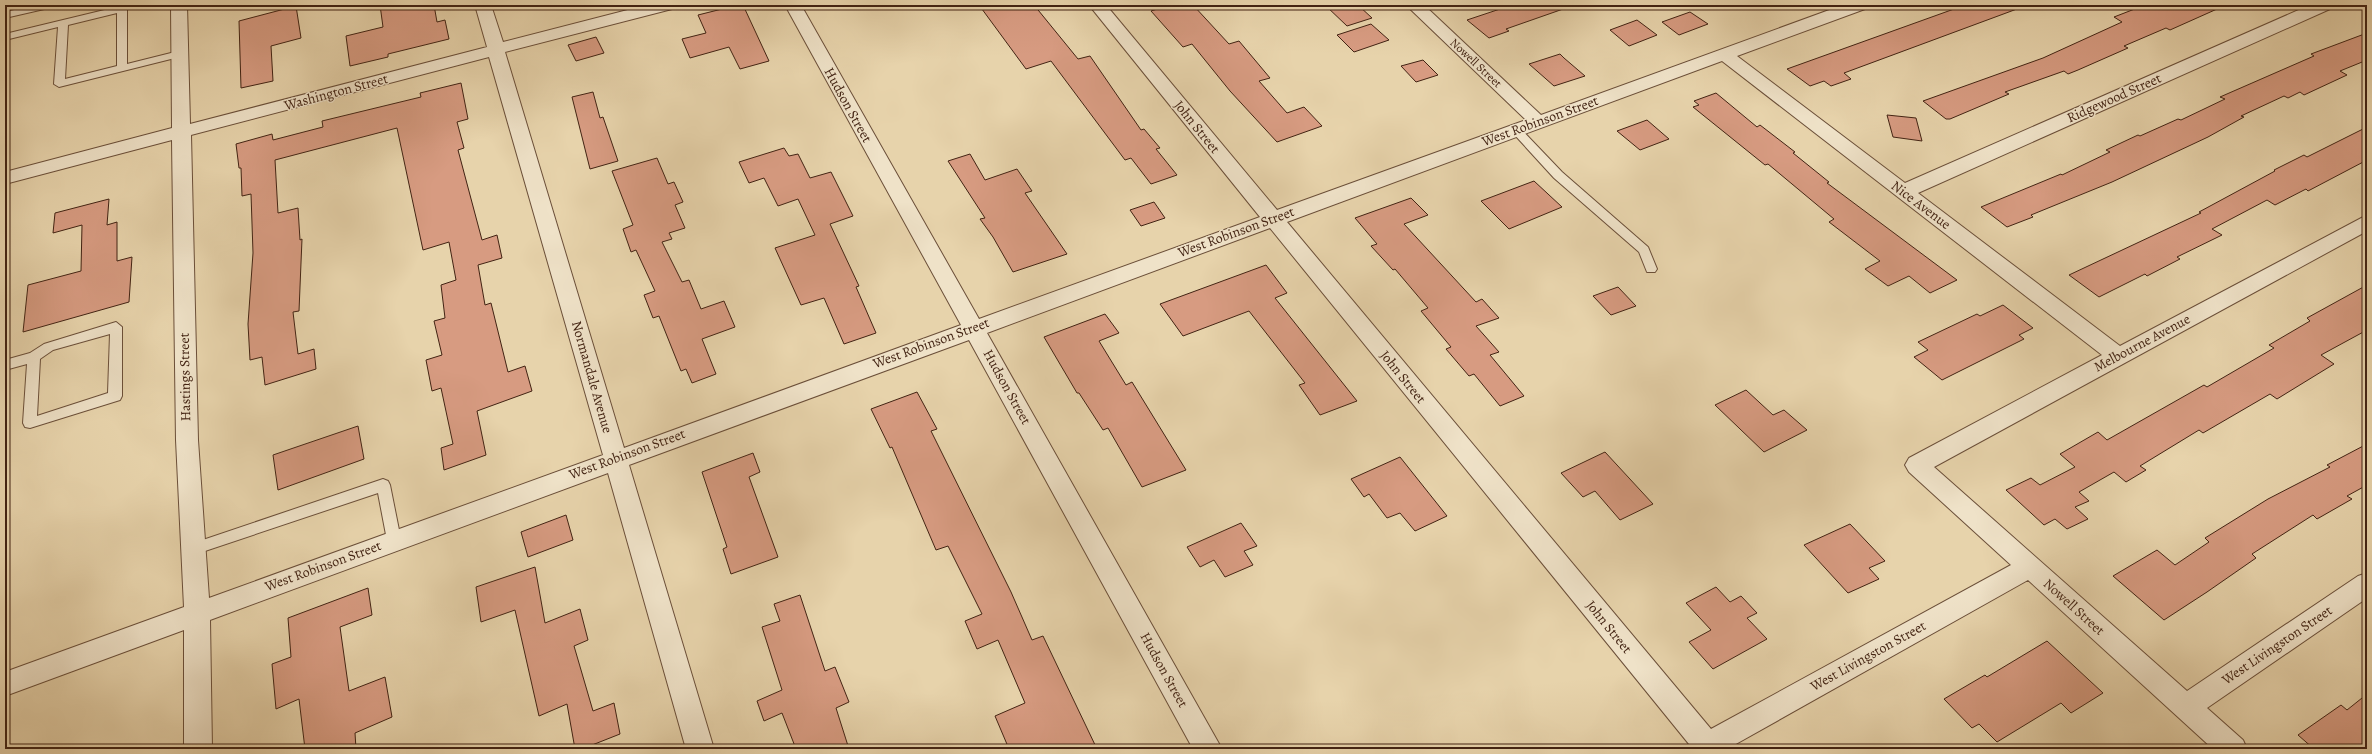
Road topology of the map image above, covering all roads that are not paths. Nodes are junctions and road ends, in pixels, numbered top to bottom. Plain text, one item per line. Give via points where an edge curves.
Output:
1 (50, 5) edge
2 (179, 5) edge
3 (483, 5) edge
4 (666, 5) edge
5 (793, 5) edge
6 (1097, 5) edge
7 (1414, 5) edge
8 (1859, 5) edge
9 (2324, 5) edge
10 (122, 7) edge
11 (5, 15) edge
12 (63, 23) junction
13 (5, 37) edge
14 (497, 50) junction
15 (179, 54) junction
16 (1723, 54) junction
17 (122, 68) junction
18 (1538, 122) junction
19 (1516, 130) junction
20 (181, 132) junction
21 (5, 178) edge
22 (1903, 192) junction
23 (1272, 218) junction
24 (2367, 222) edge
25 (1651, 269) dead end
26 (974, 328) junction
27 (2118, 356) junction
28 (34, 357) junction
29 (5, 366) edge
30 (616, 458) junction
31 (1917, 465) joint
32 (394, 540) junction
33 (193, 549) junction
34 (2029, 567) junction
35 (2367, 584) edge
36 (197, 612) junction
37 (5, 684) edge
38 (2186, 707) junction
39 (1708, 747) edge
40 (198, 749) edge
41 (700, 749) edge
42 (1208, 749) edge
43 (2233, 749) edge

1 - 11 lane
2 - 15 street, Hastings Street
3 - 14 street, Normandale Avenue
4 - 14 street, Washington Street
5 - 26 street, Hudson Street
6 - 23 street, John Street
7 - 18 street, Nowell Street
8 - 16 street, West Robinson Street
9 - 22 street, Ridgewood Street
10 - 12 lane
10 - 17 lane
12 - 13 lane
12 - 17 lane via 59,84
14 - 20 street, Washington Street
14 - 30 street, Normandale Avenue
15 - 17 lane
15 - 20 street, Hastings Street
16 - 18 street, West Robinson Street
16 - 22 street, Nice Avenue
18 - 19 street, West Robinson Street
19 - 23 street, West Robinson Street
19 - 25 lane via 1558,175 1644,250
20 - 21 street, Washington Street
20 - 33 street, Hastings Street via 187,440
22 - 27 street, Nice Avenue
23 - 26 street, West Robinson Street
23 - 39 street, John Street
24 - 27 street, Melbourne Avenue
26 - 30 street, West Robinson Street
26 - 42 street, Hudson Street
27 - 31 street, Melbourne Avenue
28 - 28 lane via 49,346 116,327 115,396 30,423
28 - 29 lane
30 - 32 street, West Robinson Street
30 - 41 street, Normandale Avenue
31 - 34 street, Nowell Street
32 - 33 lane via 383,485
32 - 36 street, West Robinson Street
33 - 36 street, Hastings Street
34 - 38 street, Nowell Street
34 - 39 street, West Livingston Street
35 - 38 street, West Livingston Street
36 - 37 street, West Robinson Street
36 - 40 street, Hastings Street
38 - 43 street, Nowell Street

